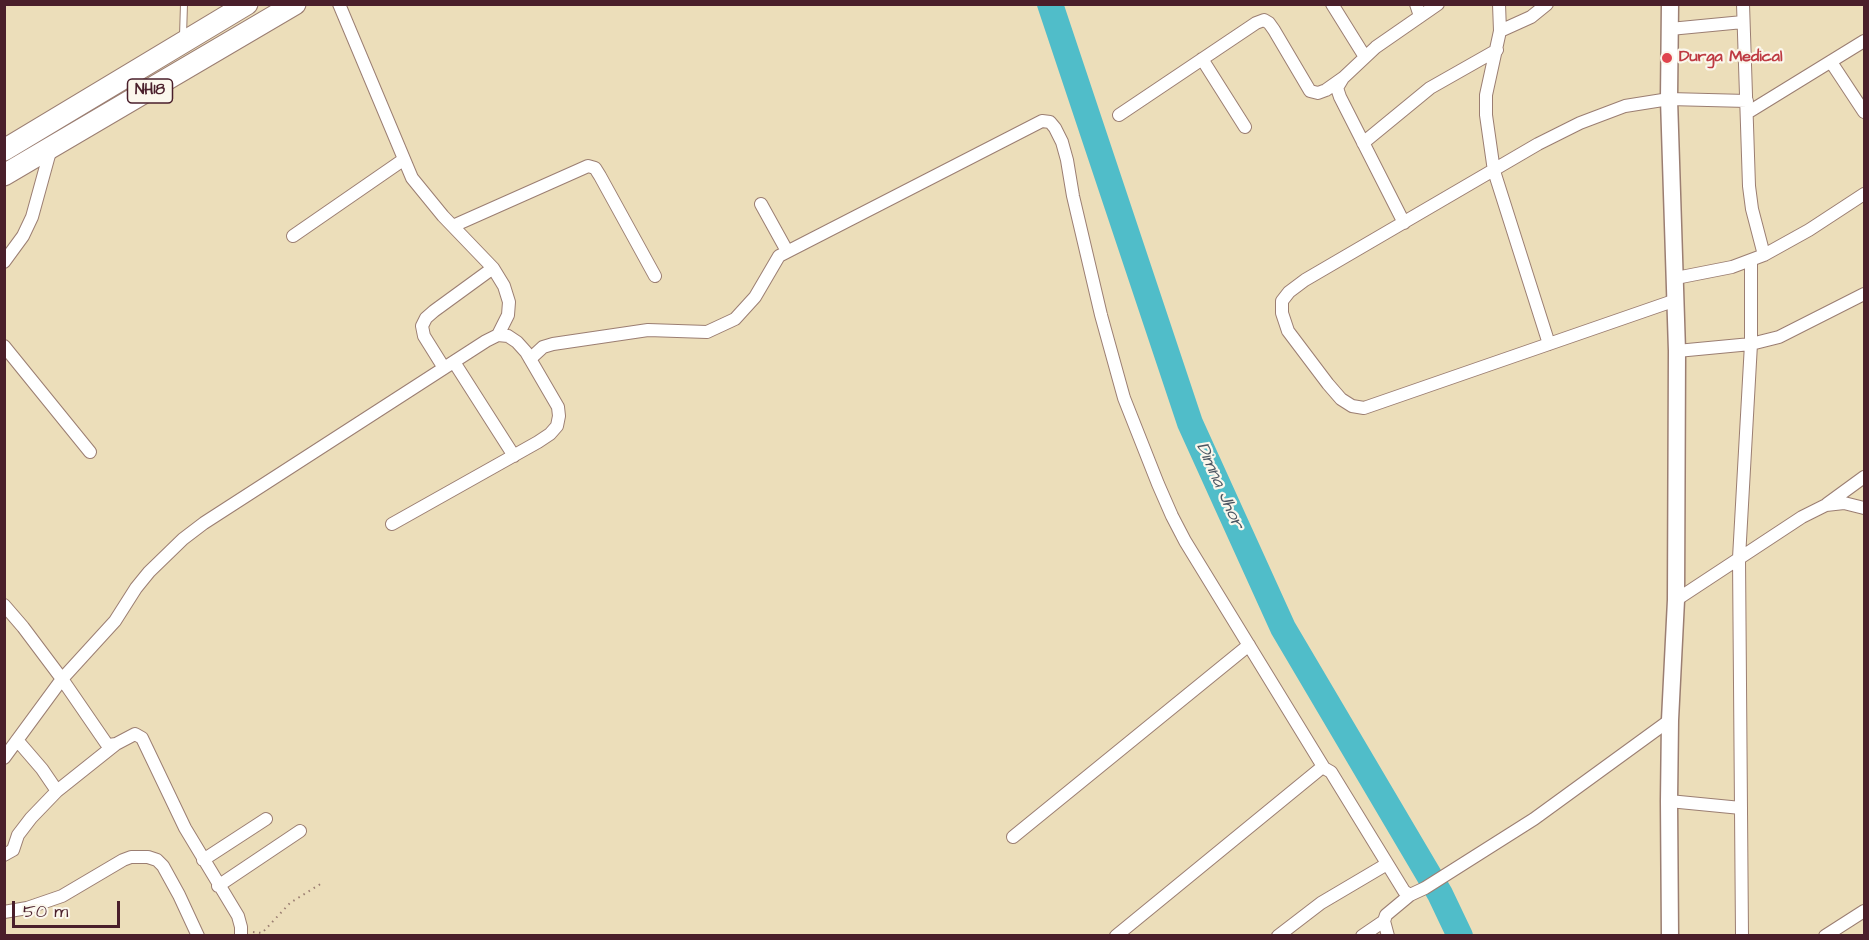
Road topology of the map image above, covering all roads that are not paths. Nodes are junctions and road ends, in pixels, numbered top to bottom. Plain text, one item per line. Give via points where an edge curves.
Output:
1 (184, 4) edge
2 (247, 4) edge
3 (295, 4) edge
4 (339, 4) edge
5 (1332, 4) edge
6 (1438, 4) edge
7 (1499, 4) edge
8 (1547, 4) edge
9 (1670, 4) edge
10 (1743, 4) edge
11 (1418, 10) edge
12 (225, 18) junction
13 (1743, 22) junction
14 (1670, 29) junction
15 (1500, 30) junction
16 (238, 39) junction
17 (1864, 41) edge
18 (183, 43) junction
19 (1497, 50) junction
20 (1365, 57) junction
21 (1202, 59) junction
22 (1831, 62) junction
23 (1343, 78) junction
24 (1670, 99) junction
25 (1747, 107) junction
26 (1864, 112) edge
27 (1119, 115) dead end
28 (1245, 127) dead end
29 (1363, 143) junction
30 (51, 148) junction
31 (4, 150) edge
32 (403, 160) junction
33 (1494, 171) junction
34 (4, 175) edge
35 (1864, 194) edge
36 (761, 204) dead end
37 (1404, 223) junction
38 (453, 226) junction
39 (293, 236) dead end
40 (787, 251) junction
41 (1764, 255) junction
42 (1751, 261) junction
43 (4, 262) edge
44 (493, 268) junction
45 (655, 276) dead end
46 (1676, 278) junction
47 (1864, 294) edge
48 (1676, 300) junction
49 (498, 335) junction
50 (1549, 344) junction
51 (1751, 344) junction
52 (4, 346) edge
53 (1677, 351) junction
54 (530, 359) junction
55 (449, 365) junction
56 (90, 453) dead end
57 (514, 456) junction
58 (1864, 477) edge
59 (1826, 505) junction
60 (1864, 508) edge
61 (392, 524) dead end
62 (1739, 558) junction
63 (1676, 600) junction
64 (4, 605) edge
65 (1249, 645) junction
66 (62, 679) junction
67 (1670, 720) junction
68 (17, 740) junction
69 (116, 744) junction
70 (4, 758) edge
71 (1324, 768) junction
72 (57, 791) junction
73 (1669, 801) junction
74 (1741, 808) junction
75 (266, 819) dead end
76 (300, 831) dead end
77 (1013, 837) dead end
78 (4, 855) edge
79 (203, 860) junction
80 (1388, 864) junction
81 (219, 886) junction
82 (1410, 895) junction
83 (1864, 911) edge
84 (4, 912) edge
85 (1384, 921) junction
86 (241, 931) edge
87 (198, 936) edge
88 (1116, 936) edge
89 (1278, 936) edge
90 (1362, 936) edge
91 (1388, 936) edge
92 (1670, 936) edge
93 (1742, 936) edge
94 (1825, 936) edge

1 - 18 lane
2 - 12 highway, NH18
3 - 16 highway, NH18
4 - 32 street
5 - 20 street
6 - 11 street
7 - 15 street
8 - 15 street via 1531,17
9 - 14 street
10 - 13 street
11 - 20 street
12 - 16 highway
12 - 18 highway, NH18
13 - 14 street
13 - 25 street
14 - 24 street
15 - 19 street
16 - 30 highway, NH18
17 - 22 street
18 - 31 highway, NH18
19 - 29 street via 1430,88
19 - 33 street via 1486,94
20 - 23 street
21 - 23 street via 1264,20 1310,91 1326,90
21 - 27 street
21 - 28 street
22 - 25 street
22 - 26 street
23 - 29 street via 1337,88 1340,98
24 - 25 street
24 - 33 street via 1602,114 1538,144
24 - 46 street
25 - 41 street via 1749,186
29 - 37 street
30 - 34 highway, NH18
30 - 43 street via 32,217
32 - 38 street via 426,198
32 - 39 street
33 - 37 street
33 - 50 street
35 - 41 street
36 - 40 street
37 - 50 street via 1305,280 1282,301 1288,331 1341,399 1364,408
38 - 44 street
38 - 45 street via 588,166 600,176
40 - 54 street via 779,256 755,297 735,319 707,332 648,330 553,344
40 - 65 street via 1042,121 1050,122 1064,151 1124,398 1172,516
41 - 42 street
42 - 46 street
42 - 51 street
44 - 49 street via 509,302 508,315
44 - 55 street via 434,311 422,326 424,336
46 - 48 street
47 - 51 street via 1779,337
48 - 50 street
48 - 53 street
49 - 54 street via 518,342
49 - 55 street
51 - 53 street
51 - 62 street
52 - 56 street
53 - 63 street
54 - 57 street via 560,416 550,434
55 - 57 street
55 - 66 street via 183,539 149,572 115,621
57 - 61 street
58 - 59 street
59 - 60 street via 1844,503
59 - 62 street
62 - 63 street
62 - 74 street
63 - 67 street
64 - 66 street
65 - 71 street
65 - 77 street
66 - 68 street
66 - 69 street via 104,740 109,745
67 - 73 street
67 - 82 street via 1550,808
68 - 70 street
68 - 72 street
69 - 72 street
69 - 79 street via 135,734 142,738
71 - 80 street via 1331,772
71 - 88 street
72 - 78 street via 18,835 13,850
73 - 74 street
73 - 92 street
74 - 93 street
75 - 79 street
76 - 81 street
79 - 81 street
80 - 82 street
80 - 89 street via 1321,903
81 - 86 street via 238,916
82 - 85 street via 1390,910
83 - 94 street
84 - 87 street via 62,896 131,857 148,857 163,866
85 - 90 street
85 - 91 street

